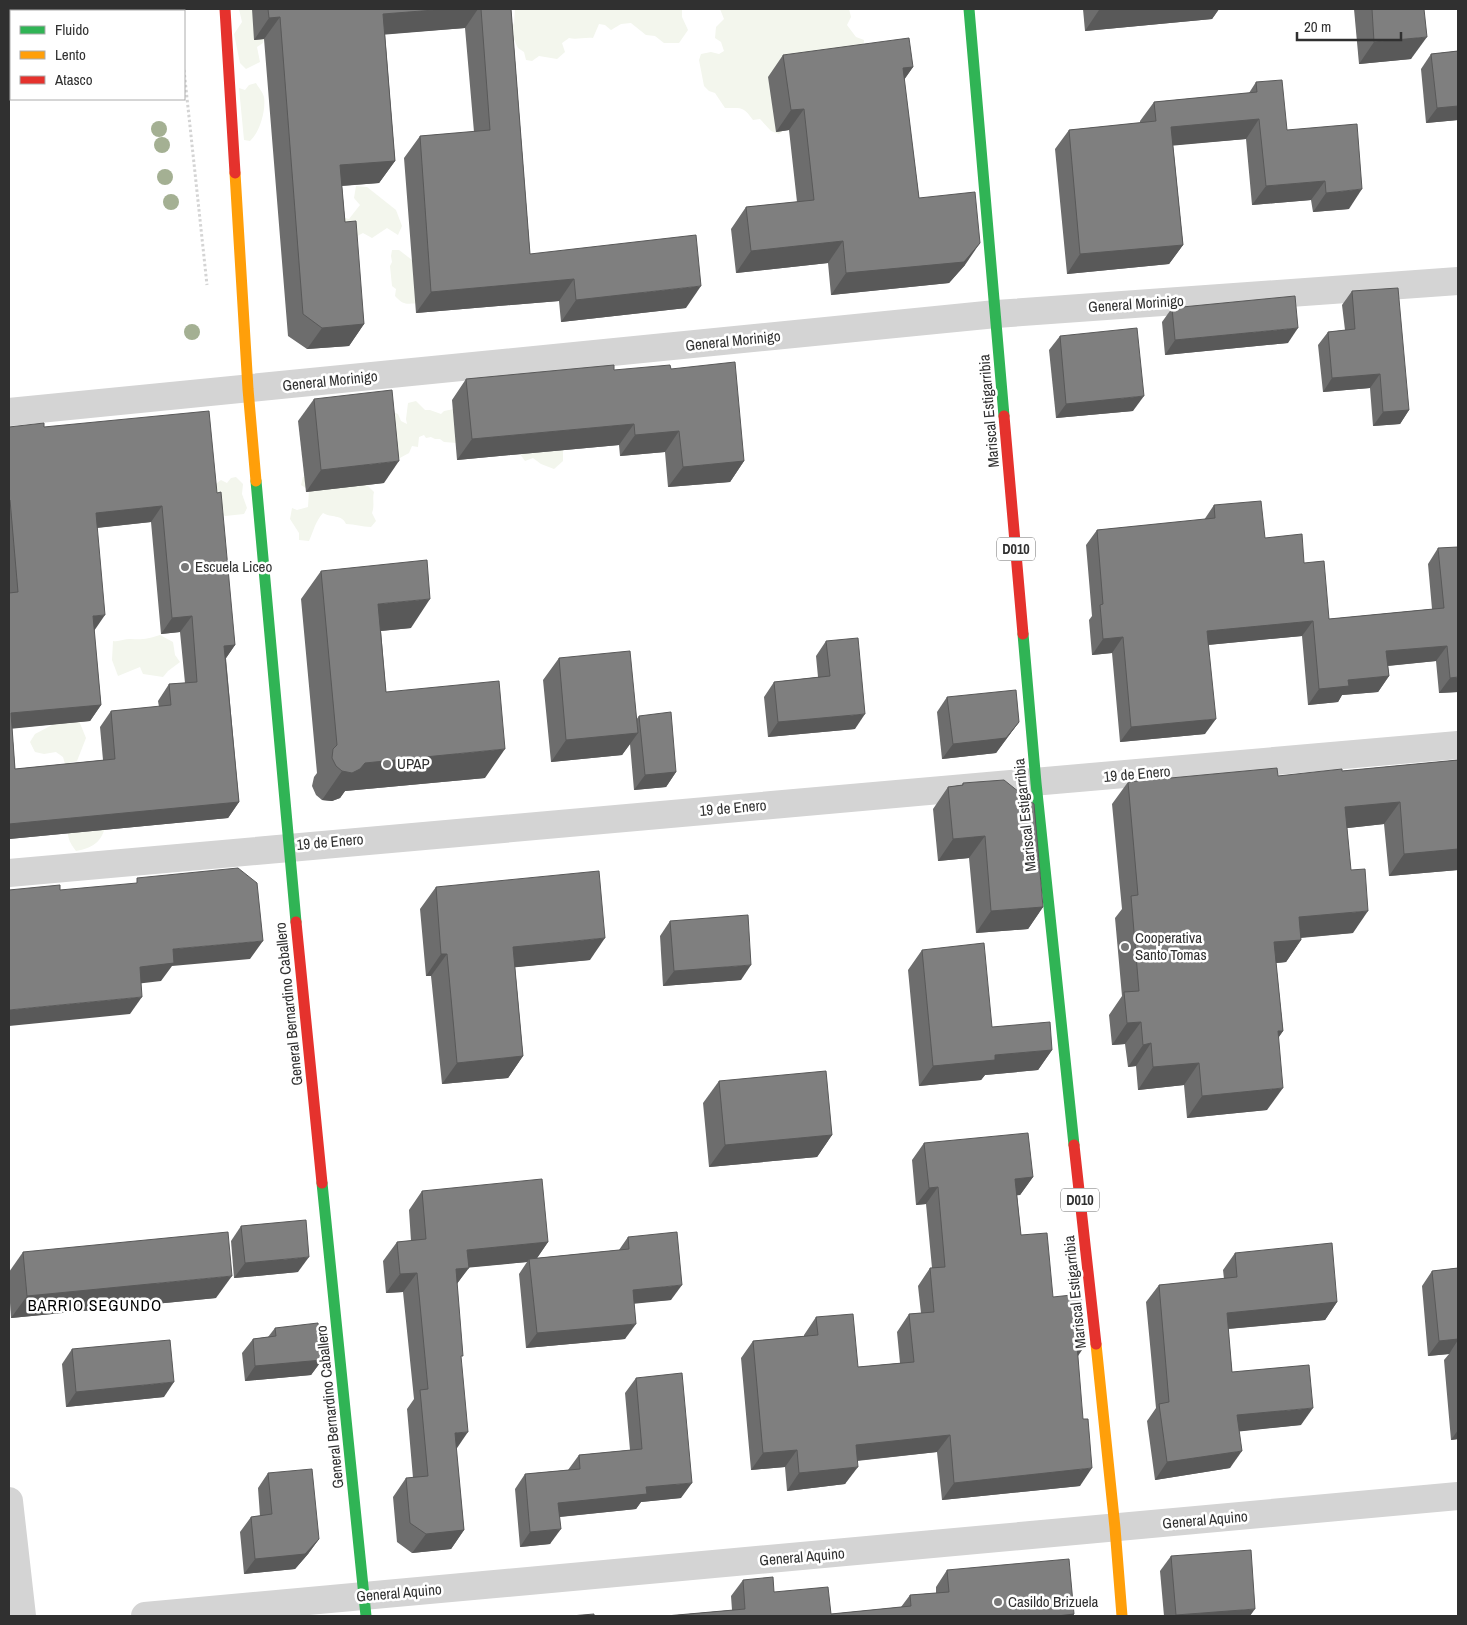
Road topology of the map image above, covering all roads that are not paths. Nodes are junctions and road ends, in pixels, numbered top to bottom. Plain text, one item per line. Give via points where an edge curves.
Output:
1 (225, 9) edge
2 (969, 9) edge
3 (1458, 280) edge
4 (996, 314) junction
5 (248, 389) junction
6 (9, 412) edge
7 (1458, 745) edge
8 (1036, 783) junction
9 (288, 846) junction
10 (9, 873) edge
11 (1458, 1496) edge
12 (9, 1500) edge
13 (1115, 1528) junction
14 (365, 1606) edge
15 (22, 1616) edge
16 (146, 1616) edge
17 (1122, 1616) edge

1 - 5 main road, General Bernardino Caballero
2 - 4 main road, Mariscal Estigarribia / D010
3 - 4 street, General Morinigo
4 - 5 street, General Morinigo
4 - 8 main road, Mariscal Estigarribia / D010
5 - 6 street, General Morinigo
5 - 9 main road, General Bernardino Caballero
7 - 8 street, 19 de Enero
8 - 9 street, 19 de Enero
8 - 13 main road, Mariscal Estigarribia / D010
9 - 10 street, 19 de Enero
9 - 14 main road, General Bernardino Caballero
11 - 13 street, General Aquino
12 - 15 street
13 - 14 street, General Aquino
13 - 17 main road, Mariscal Estigarribia / D010
14 - 16 street, General Aquino

